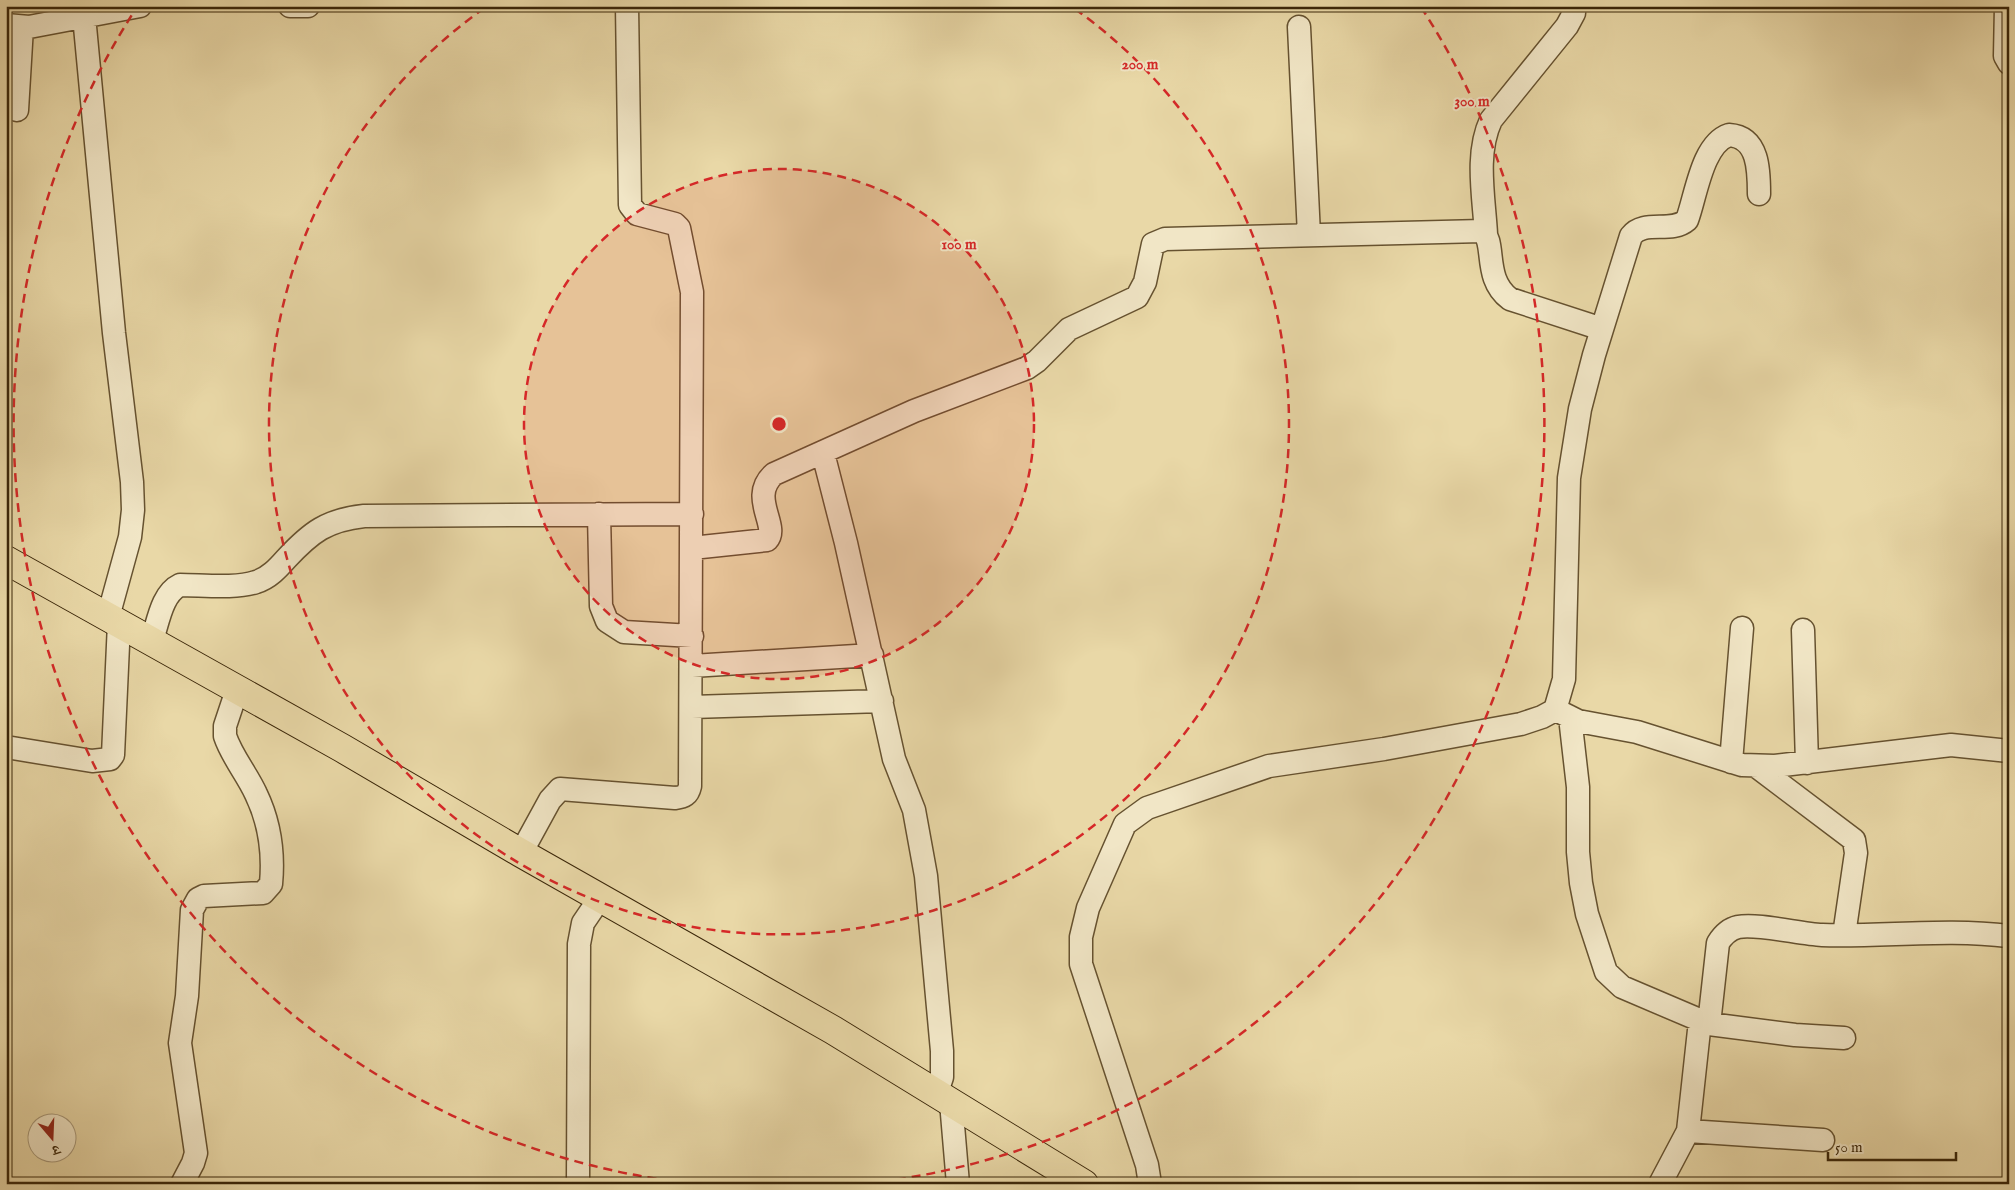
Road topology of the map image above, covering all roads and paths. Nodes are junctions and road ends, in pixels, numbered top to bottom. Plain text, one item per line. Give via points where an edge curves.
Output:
1 (140, 6) edge
2 (290, 6) edge
3 (308, 6) edge
4 (627, 6) edge
5 (1574, 6) edge
6 (2006, 6) edge
7 (84, 16) junction
8 (14, 26) edge
9 (1299, 28) dead end
10 (2009, 63) edge
11 (18, 110) dead end
12 (1759, 194) dead end
13 (1486, 234) junction
14 (1309, 235) junction
15 (1602, 329) junction
16 (823, 453) junction
17 (599, 514) junction
18 (692, 514) junction
19 (692, 548) junction
20 (6, 560) edge
21 (114, 620) junction
22 (1742, 628) dead end
23 (1803, 630) dead end
24 (692, 636) junction
25 (151, 643) junction
26 (872, 655) junction
27 (692, 666) junction
28 (237, 690) junction
29 (882, 701) junction
30 (692, 707) junction
31 (1563, 714) junction
32 (6, 747) edge
33 (2009, 751) edge
34 (1731, 762) junction
35 (1807, 763) junction
36 (1756, 766) junction
37 (521, 853) junction
38 (600, 898) junction
39 (1844, 935) junction
40 (2009, 936) edge
41 (1705, 1022) junction
42 (1844, 1038) dead end
43 (944, 1097) junction
44 (1688, 1131) junction
45 (1823, 1140) dead end
46 (1662, 1180) edge
47 (182, 1184) edge
48 (578, 1184) edge
49 (958, 1184) edge
50 (1084, 1184) edge
51 (1150, 1184) edge

1 - 7 street
2 - 3 street
4 - 18 street via 630,205 637,214 675,224 679,228 692,292
5 - 13 street via 1567,26 1491,120 1484,135
6 - 10 street via 2005,56
7 - 8 street via 29,27
7 - 21 street via 133,501 130,537
8 - 11 street
9 - 14 street
12 - 15 street via 1759,170 1754,152 1736,136 1721,138 1713,144 1688,220 1675,227 1639,229 1631,236
13 - 14 street via 1477,230
13 - 15 street via 1493,279 1510,300
14 - 16 street via 1159,241 1153,244 1145,282 1137,296 1069,329 1032,365 914,411
15 - 31 street via 1580,409 1569,478
16 - 19 street via 767,480 763,488 770,532 767,540
16 - 26 street
17 - 18 street
17 - 24 street via 602,606 607,621 624,632
17 - 25 street via 364,516 333,522 306,537 275,570 256,583 180,585 172,589
18 - 19 street
19 - 24 street
20 - 21 main road
21 - 25 main road
21 - 32 street via 113,755 110,759 92,761
22 - 34 street
23 - 35 street
24 - 27 street
25 - 28 main road
26 - 27 street
26 - 29 street
27 - 30 street
28 - 37 main road
28 - 47 street via 225,726 225,736 256,794 268,826 271,884 263,892 204,896 198,899 192,910 187,996 180,1043 196,1153 194,1164
29 - 30 street
29 - 43 street via 894,759 911,800 926,876
30 - 37 street via 688,793 675,798 560,789 550,800
31 - 34 street via 1591,725 1637,732
31 - 41 street via 1578,787 1581,883 1587,914 1606,972 1622,987
31 - 51 street via 1384,749 1269,766 1147,808 1125,824 1088,908 1081,937 1082,964
33 - 35 street via 1951,745
34 - 36 street
35 - 36 street
36 - 39 street via 1854,840 1856,853
37 - 38 main road
38 - 43 main road
38 - 48 street via 582,923 579,944
39 - 40 street via 1954,933
39 - 41 street via 1748,927 1738,927 1724,934 1718,943
41 - 42 street via 1795,1035
41 - 44 street
43 - 49 street
43 - 50 main road
44 - 45 street
44 - 46 street

